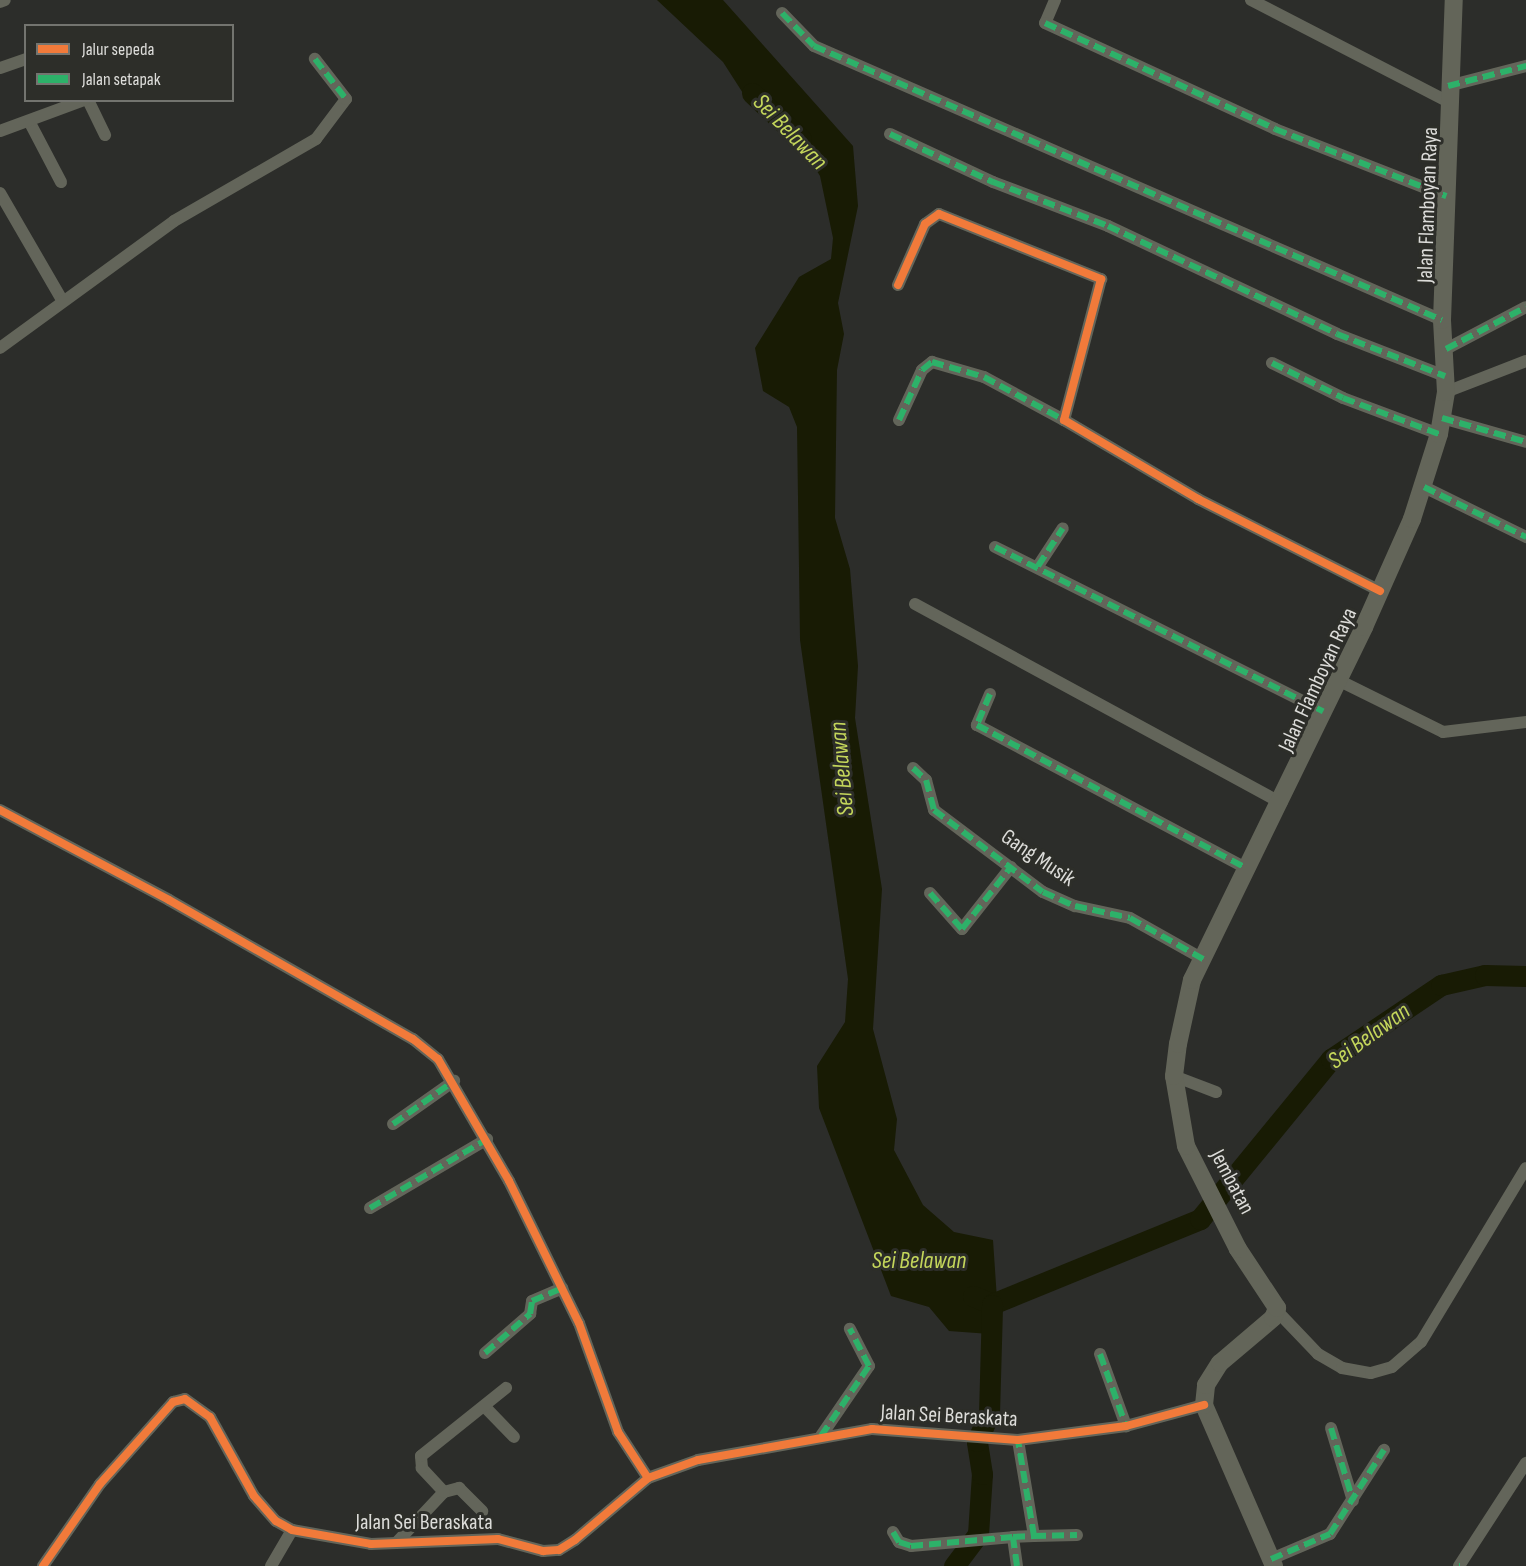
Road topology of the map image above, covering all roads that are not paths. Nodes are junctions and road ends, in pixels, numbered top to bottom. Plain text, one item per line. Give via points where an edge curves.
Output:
1 (5, 0) edge
2 (1055, 0) edge
3 (1251, 0) edge
4 (1454, 0) edge
5 (0, 2) edge
6 (782, 13) dead end
7 (315, 59) dead end
8 (24, 60) edge
9 (1526, 66) edge
10 (0, 68) edge
11 (1448, 94) junction
12 (81, 102) edge
13 (87, 102) edge
14 (29, 121) junction
15 (0, 131) edge
16 (890, 134) dead end
17 (105, 135) dead end
18 (61, 182) dead end
19 (0, 193) edge
20 (1446, 196) junction
21 (898, 285) dead end
22 (62, 300) junction
23 (1526, 308) edge
24 (1442, 320) junction
25 (0, 348) edge
26 (1446, 349) junction
27 (1526, 361) edge
28 (1272, 363) dead end
29 (1445, 384) junction
30 (898, 420) dead end
31 (1064, 420) junction
32 (1440, 426) junction
33 (1526, 442) edge
34 (1424, 487) junction
35 (1063, 528) dead end
36 (1526, 537) edge
37 (995, 547) dead end
38 (1038, 566) junction
39 (1380, 591) junction
40 (915, 604) dead end
41 (1338, 680) junction
42 (990, 694) dead end
43 (1323, 711) junction
44 (1526, 722) edge
45 (913, 768) dead end
46 (1281, 803) junction
47 (0, 810) edge
48 (1011, 867) junction
49 (1246, 868) junction
50 (930, 893) dead end
51 (1203, 959) junction
52 (1174, 1076) junction
53 (454, 1081) junction
54 (1216, 1092) dead end
55 (393, 1124) dead end
56 (487, 1139) junction
57 (1186, 1146) joint
58 (1526, 1168) edge
59 (370, 1208) dead end
60 (562, 1288) junction
61 (1277, 1311) junction
62 (850, 1329) dead end
63 (485, 1353) dead end
64 (1100, 1354) dead end
65 (506, 1388) dead end
66 (1204, 1405) junction
67 (483, 1406) junction
68 (1126, 1426) junction
69 (1331, 1428) dead end
70 (821, 1436) junction
71 (514, 1437) dead end
72 (1018, 1440) junction
73 (1384, 1450) dead end
74 (1526, 1462) edge
75 (648, 1478) junction
76 (444, 1492) junction
77 (1353, 1501) junction
78 (482, 1511) dead end
79 (298, 1531) junction
80 (893, 1532) dead end
81 (1077, 1535) dead end
82 (1034, 1536) junction
83 (1013, 1537) junction
84 (397, 1542) junction
85 (1272, 1563) edge
86 (43, 1566) edge
87 (271, 1566) edge
88 (1017, 1566) edge
89 (1460, 1566) edge

1 - 5 street
2 - 20 street via 1045,24 1275,129
3 - 11 street
4 - 11 main road, Jalan Flamboyan Raya
6 - 24 street via 814,46
7 - 22 street via 346,99 316,139 174,221
8 - 10 street
9 - 11 street
11 - 20 main road, Jalan Flamboyan Raya
12 - 14 street
13 - 17 street
14 - 15 street
14 - 18 street
16 - 29 street via 993,182 1108,226
19 - 22 street
20 - 24 main road, Jalan Flamboyan Raya
21 - 31 street via 925,224 939,214 1101,279
22 - 25 street
23 - 26 street
24 - 26 main road, Jalan Flamboyan Raya
26 - 29 main road, Jalan Flamboyan Raya
27 - 29 street
28 - 32 street via 1343,398
29 - 32 main road, Jalan Flamboyan Raya
30 - 31 street via 930,363 984,377
31 - 39 street via 1198,499
32 - 33 street
32 - 34 main road, Jalan Flamboyan Raya
34 - 36 street
34 - 39 main road, Jalan Flamboyan Raya
35 - 38 street
37 - 38 street
38 - 43 street
39 - 41 main road, Jalan Flamboyan Raya
40 - 46 street
41 - 43 main road, Jalan Flamboyan Raya
41 - 44 street via 1443,732
42 - 49 street via 977,724
43 - 46 main road, Jalan Flamboyan Raya
45 - 48 street, Gang Musik via 926,780 934,810
46 - 49 main road, Jalan Flamboyan Raya
47 - 53 street via 413,1039
48 - 50 street via 962,929
48 - 51 street, Gang Musik via 1054,899 1130,918
49 - 51 main road, Jalan Flamboyan Raya
51 - 52 main road, Jalan Flamboyan Raya via 1184,1007
52 - 54 street
52 - 57 main road, Jalan Flamboyan Raya
53 - 55 street
53 - 56 street
56 - 59 street
56 - 60 street
57 - 61 main road, Jembatan
58 - 61 street via 1421,1342 1392,1367 1365,1373 1342,1368 1318,1354
60 - 63 street via 532,1301 530,1314
60 - 75 street via 618,1432
61 - 66 main road via 1220,1363 1206,1385
62 - 70 street via 869,1366
64 - 68 street
65 - 67 street
66 - 68 street, Jalan Sei Beraskata
66 - 85 main road
67 - 71 street
67 - 76 street via 421,1456 422,1468
68 - 72 street, Jalan Sei Beraskata
69 - 77 street
70 - 72 street, Jalan Sei Beraskata via 872,1429
70 - 75 street, Jalan Sei Beraskata via 698,1460
72 - 82 street
73 - 77 street
74 - 89 street
75 - 84 street, Jalan Sei Beraskata via 560,1550 498,1539
76 - 78 street via 459,1488
76 - 84 street
77 - 85 street via 1321,1541
79 - 84 street, Jalan Sei Beraskata via 334,1541
79 - 86 street, Jalan Sei Beraskata via 276,1521 254,1496 210,1417 184,1399 173,1402 100,1484
79 - 87 street
80 - 83 street via 906,1545 961,1544
81 - 82 street
82 - 83 street
83 - 88 street

